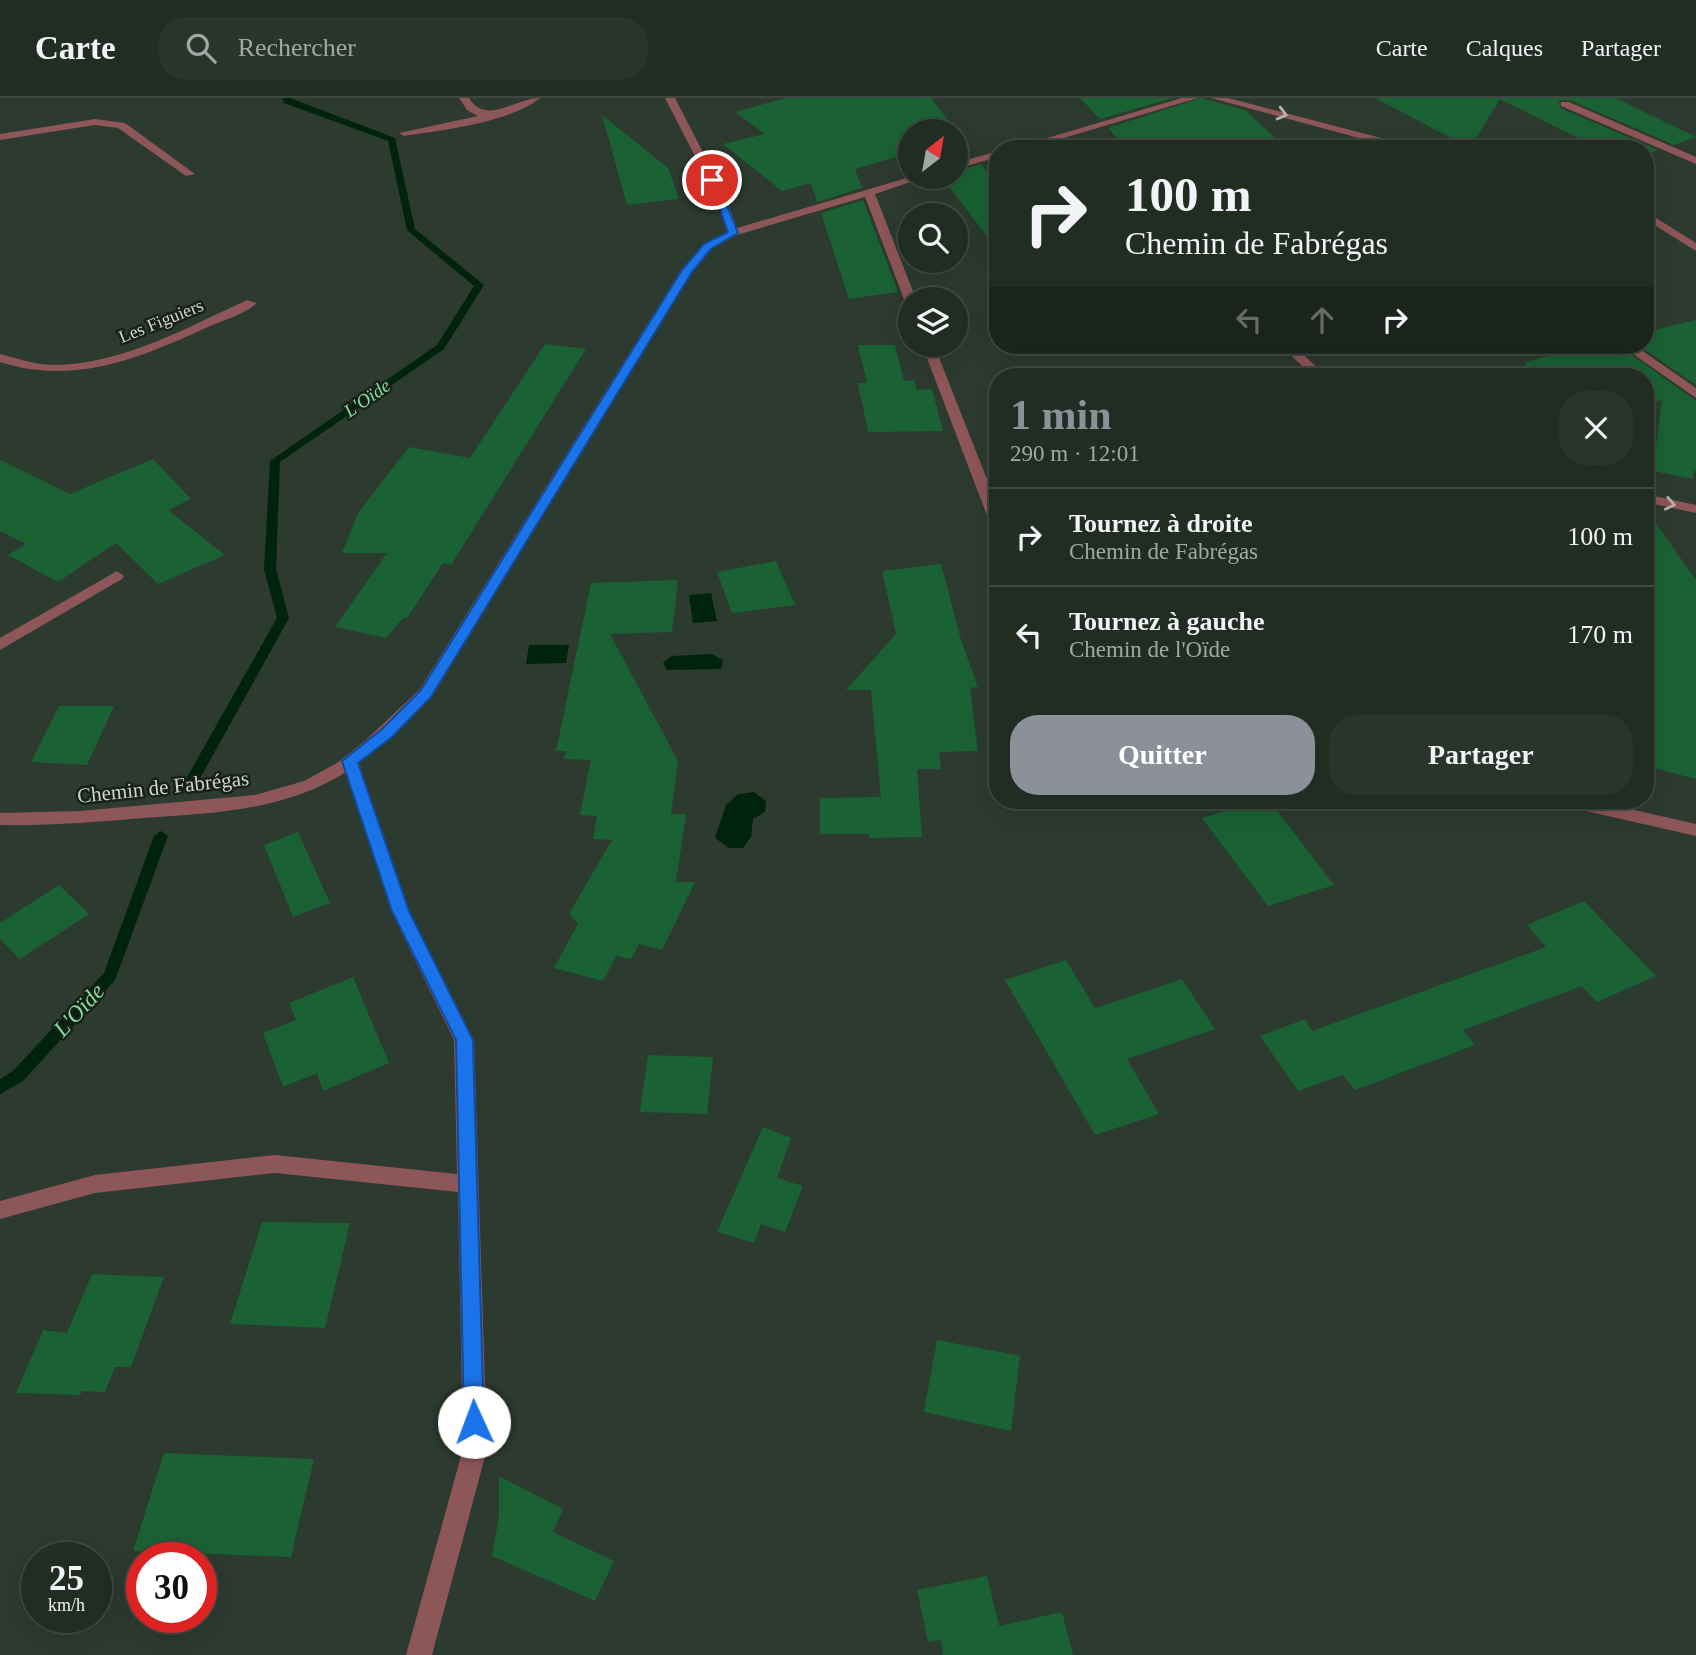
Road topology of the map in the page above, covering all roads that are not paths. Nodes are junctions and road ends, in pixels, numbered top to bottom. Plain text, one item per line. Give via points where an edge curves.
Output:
1 (464, 98) edge
2 (536, 98) edge
3 (670, 98) edge
4 (1193, 98) edge
5 (1216, 98) edge
6 (1283, 103) dead end
7 (1565, 104) dead end
8 (493, 115) junction
9 (404, 132) dead end
10 (0, 137) edge
11 (1046, 140) edge
12 (1377, 140) edge
13 (1404, 140) edge
14 (1648, 140) edge
15 (1654, 143) edge
16 (989, 157) edge
17 (1696, 161) edge
18 (968, 163) edge
19 (190, 174) dead end
20 (898, 183) edge
21 (869, 192) junction
22 (1654, 220) edge
23 (733, 233) junction
24 (1696, 248) edge
25 (905, 287) edge
26 (251, 303) dead end
27 (1296, 354) edge
28 (1639, 354) edge
29 (933, 357) edge
30 (0, 358) edge
31 (1311, 368) edge
32 (1696, 394) edge
33 (1654, 500) edge
34 (989, 503) edge
35 (1696, 509) edge
36 (117, 576) dead end
37 (0, 645) edge
38 (350, 761) junction
39 (1604, 809) edge
40 (0, 819) edge
41 (1696, 830) edge
42 (468, 1184) junction
43 (0, 1210) edge
44 (419, 1655) edge

1 - 8 street via 477,114
2 - 8 street
3 - 23 street via 719,193
4 - 11 street
5 -> 12 street
6 - 13 street
7 - 14 street
8 - 9 street
10 - 19 street via 95,122 121,125
15 - 17 street
16 - 18 street
20 - 21 street, Chemin de Fabrégas
21 - 23 street, Chemin de Fabrégas
21 - 25 street
22 - 24 street
23 - 38 street, Chemin de Fabrégas via 707,247 687,270 426,693 387,733
26 - 30 street, Les Figuiers via 139,352 76,367 33,368
27 - 31 street
28 - 32 street
29 - 34 street
33 -> 35 street
36 - 37 street
38 - 40 street, Chemin de Fabrégas via 309,785 245,803 70,818
38 - 42 street via 400,911 464,1040
39 - 41 street
42 - 43 street via 275,1164 95,1184
42 - 44 street via 475,1448

